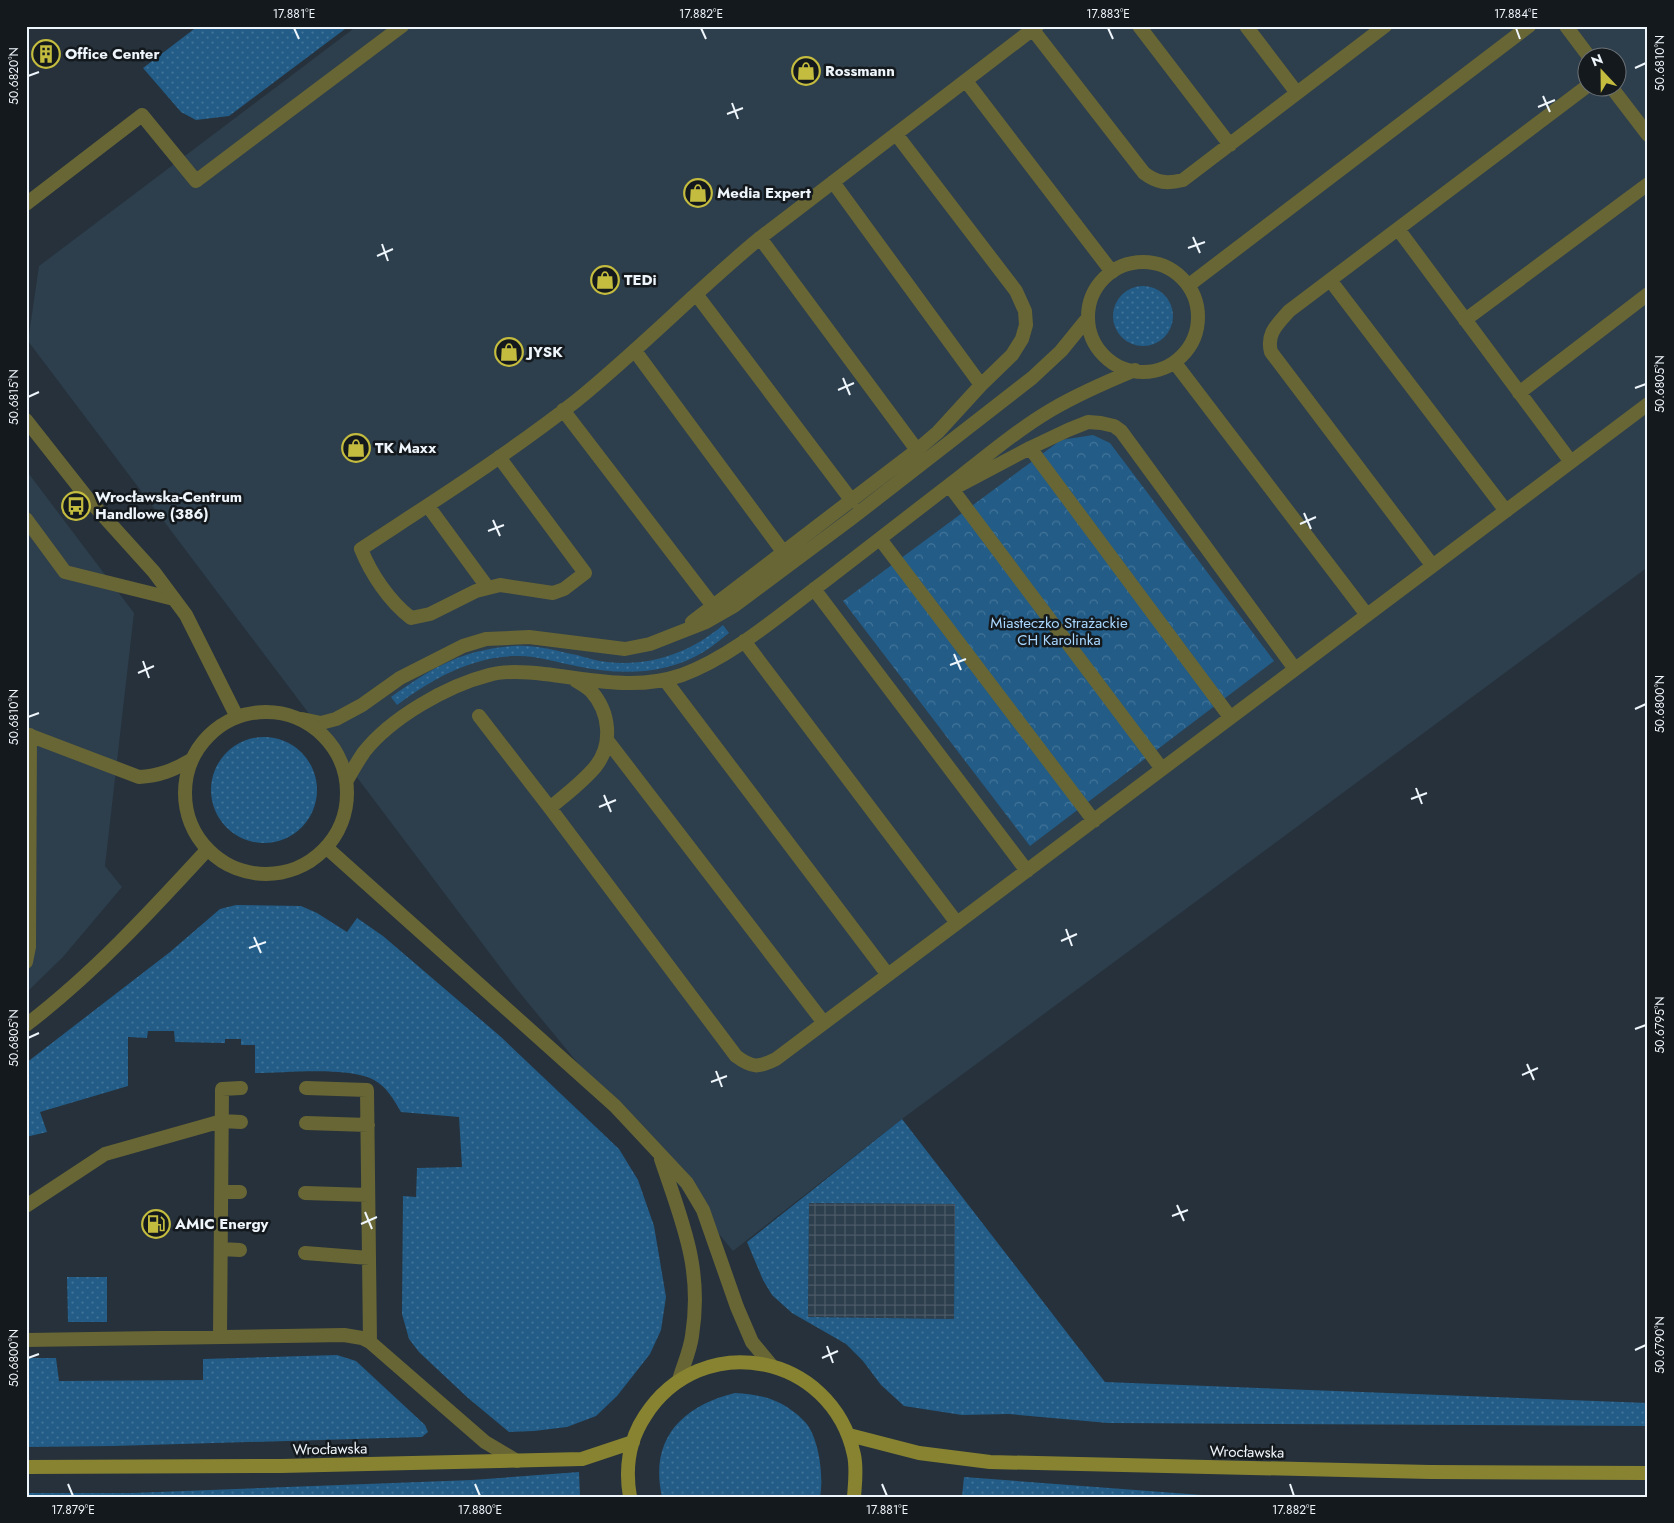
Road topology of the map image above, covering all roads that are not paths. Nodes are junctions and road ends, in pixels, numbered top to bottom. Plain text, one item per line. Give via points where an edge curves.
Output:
1 (402, 26) edge
2 (1139, 26) edge
3 (1246, 26) edge
4 (1385, 26) edge
5 (1529, 26) edge
6 (1566, 26) edge
7 (1035, 28) edge
8 (1582, 48) edge
9 (966, 81) junction
10 (1297, 93) junction
11 (1576, 96) edge
12 (1620, 98) edge
13 (896, 134) junction
14 (1648, 135) edge
15 (1230, 145) junction
16 (833, 182) junction
17 (1648, 184) edge
18 (26, 204) edge
19 (1398, 229) junction
20 (760, 238) junction
21 (1112, 272) junction
22 (1330, 280) junction
23 (1189, 285) junction
24 (696, 294) junction
25 (1648, 294) edge
26 (1087, 319) junction
27 (1466, 320) junction
28 (635, 352) junction
29 (1175, 363) junction
30 (1134, 370) junction
31 (981, 385) junction
32 (1519, 393) junction
33 (1648, 404) edge
34 (563, 410) junction
35 (26, 420) edge
36 (1030, 448) junction
37 (917, 450) junction
38 (500, 458) junction
39 (1571, 462) junction
40 (952, 490) junction
41 (852, 501) junction
42 (428, 506) junction
43 (920, 507) junction
44 (1506, 510) junction
45 (26, 519) edge
46 (880, 538) junction
47 (784, 553) junction
48 (1432, 565) junction
49 (488, 588) junction
50 (814, 589) junction
51 (174, 599) junction
52 (713, 606) junction
53 (1367, 615) junction
54 (672, 636) junction
55 (744, 640) junction
56 (1295, 668) junction
57 (573, 678) junction
58 (665, 680) junction
59 (479, 716) dead end
60 (237, 717) junction
61 (1230, 717) junction
62 (302, 720) junction
63 (28, 734) edge
64 (607, 740) junction
65 (191, 760) junction
66 (1162, 769) junction
67 (347, 780) junction
68 (550, 808) junction
69 (1094, 820) junction
70 (326, 848) junction
71 (208, 850) junction
72 (1027, 871) junction
73 (957, 923) junction
74 (26, 962) edge
75 (888, 975) junction
76 (824, 1023) junction
77 (26, 1024) edge
78 (241, 1088) dead end
79 (306, 1088) dead end
80 (222, 1121) junction
81 (241, 1122) dead end
82 (306, 1124) dead end
83 (368, 1125) junction
84 (659, 1154) junction
85 (221, 1192) junction
86 (240, 1192) dead end
87 (306, 1193) dead end
88 (368, 1195) junction
89 (26, 1206) edge
90 (221, 1250) junction
91 (240, 1250) dead end
92 (305, 1253) dead end
93 (369, 1258) junction
94 (220, 1336) junction
95 (26, 1340) edge
96 (370, 1342) junction
97 (770, 1365) junction
98 (679, 1380) junction
99 (849, 1435) junction
100 (633, 1442) junction
101 (517, 1460) junction
102 (26, 1467) edge
103 (1648, 1473) edge
104 (630, 1497) edge
105 (854, 1497) edge

1 - 18 street via 196,181 142,115
2 - 15 street
3 - 10 street
4 - 10 street
5 - 23 street
6 - 8 street
7 - 9 street
7 - 15 street via 1144,173 1154,180 1169,184 1183,180
9 - 13 street
9 - 21 street
10 - 15 street
11 - 19 street
12 - 14 street
13 - 16 street
13 - 31 street via 1016,291 1025,311 1022,339 1012,355
16 - 20 street
16 - 31 street
17 - 27 street
19 - 22 street
19 - 27 street
20 - 24 street
20 - 37 street
21 - 23 street via 1133,262 1156,262 1173,270
21 - 26 street via 1103,278 1090,300
22 - 44 street
22 - 48 street via 1289,311 1273,330 1268,342 1271,352
23 - 29 street via 1198,305 1199,324 1191,345
24 - 28 street
24 - 41 street
25 - 32 street
26 - 30 street via 1092,340 1106,359 1124,369
26 - 54 street via 1061,351 1032,378 852,518 734,606
27 - 32 street
28 - 34 street
28 - 47 street
29 - 30 street via 1151,372
29 - 53 street
30 - 43 street via 1049,411
31 - 37 street
32 - 39 street
33 - 39 street
34 - 38 street
34 - 52 street
35 - 51 street
36 - 40 street
36 - 56 street via 1088,422 1114,426 1121,431
36 - 61 street
37 - 41 street
38 - 42 street
38 - 49 street via 585,573 553,593 500,585
39 - 44 street
40 - 43 street
40 - 66 street
41 - 47 street
42 - 49 street
42 - 49 street via 360,549 368,566 399,609 411,618 430,614
43 - 46 street
44 - 48 street
45 - 51 street via 65,572
46 - 50 street
46 - 69 street
47 - 52 street
48 - 53 street
50 - 55 street
50 - 72 street
51 - 60 street via 186,615
52 - 54 street
53 - 56 street
54 - 62 street via 625,648 529,637 486,639 463,646 400,678 336,719 321,723
55 - 58 street via 715,659
55 - 73 street
56 - 61 street
57 - 58 street via 634,684
57 - 64 street via 591,691 597,701 605,719
57 - 67 street via 518,672 490,674 462,684 405,716 378,738
58 - 75 street
59 - 68 street
60 - 62 street via 280,712
60 - 65 street via 217,728 202,742
61 - 66 street
62 - 67 street via 328,740 341,761
63 - 65 street via 139,777 173,770
63 - 74 street via 29,947
64 - 68 street via 595,766
64 - 76 street
65 - 71 street via 185,781 186,810 191,826
66 - 69 street
67 - 70 street via 343,821
68 - 76 street via 736,1056 746,1064 756,1066 776,1059
69 - 72 street
70 - 71 street via 306,864 281,873 254,874 229,866
70 - 84 street via 615,1106
71 - 77 street via 61,998
72 - 73 street
73 - 75 street
75 - 76 street
78 - 80 street via 222,1089
79 - 83 street via 367,1090
80 - 81 street
80 - 85 street
80 - 89 street via 104,1154
82 - 83 street
83 - 88 street
84 - 97 street via 687,1184 703,1210 752,1342
84 - 98 street via 691,1250 696,1292 692,1337
85 - 86 street
85 - 90 street
87 - 88 street
88 - 93 street
90 - 91 street
90 - 94 street
92 - 93 street
93 - 96 street
94 - 95 street
94 - 96 street via 344,1335
96 - 101 street via 485,1442
97 - 98 main road via 723,1363
97 - 99 main road via 788,1371 818,1391 841,1419
98 - 100 main road via 651,1407
99 - 103 main road, Wrocławska via 919,1453 990,1462 1421,1472
99 - 105 main road via 855,1457
100 - 101 main road, Wrocławska via 582,1459
100 - 104 main road via 628,1463
101 - 102 main road, Wrocławska via 281,1466

